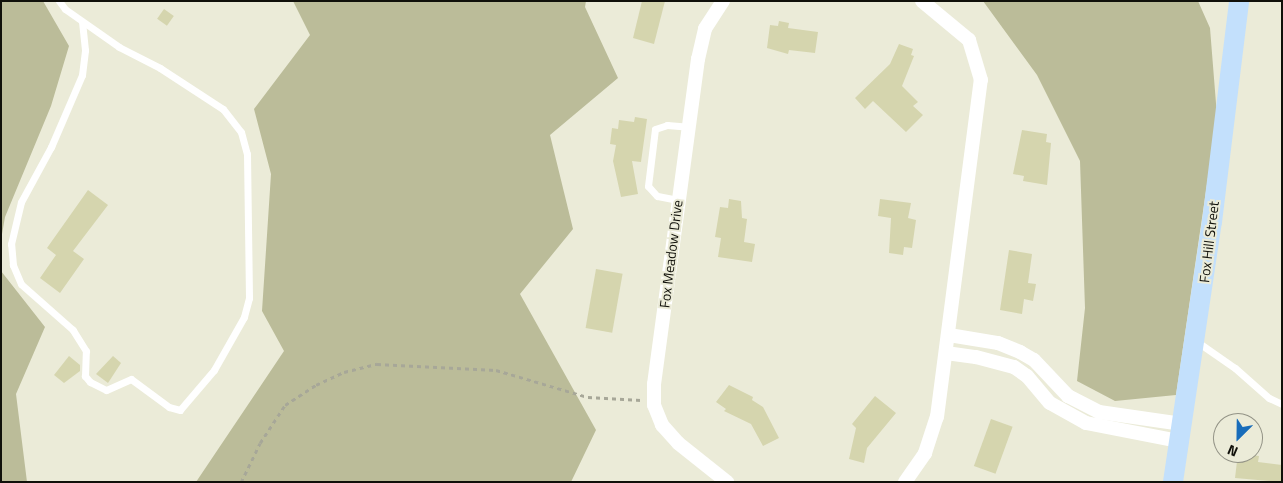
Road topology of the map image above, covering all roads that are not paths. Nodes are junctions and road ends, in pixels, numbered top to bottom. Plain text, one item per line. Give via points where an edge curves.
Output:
1 (59, 1) edge
2 (724, 1) edge
3 (922, 1) edge
4 (1239, 1) edge
5 (82, 22) junction
6 (688, 126) junction
7 (678, 200) junction
8 (948, 335) junction
9 (1195, 341) junction
10 (946, 353) junction
11 (1282, 404) edge
12 (1180, 432) junction
13 (727, 482) edge
14 (905, 482) edge
15 (1173, 482) edge

1 - 5 lane
2 - 6 street, Fox Meadow Drive via 705,29
3 - 8 street via 969,40 981,80
4 - 9 street, Fox Hill Street
5 - 5 lane via 212,101 241,132 248,154 249,298 244,317 214,370 180,410 169,406 131,379 106,390 90,382 85,376 86,350 62,318 21,284 13,265 11,244 21,202 51,147 82,75 85,50
6 - 7 street, Fox Meadow Drive
6 - 7 lane via 667,125 655,129 648,186 657,196
7 - 13 street, Fox Meadow Drive via 654,400 662,424 678,443
8 - 10 street
8 - 12 street via 998,343 1020,352 1034,360 1068,396 1099,412
9 - 11 lane via 1235,368 1269,398
9 - 12 street, Fox Hill Street
10 - 12 street via 990,359 1014,367 1027,376 1050,404 1086,423
10 - 14 street via 937,417 925,453
12 - 15 street, Fox Hill Street

